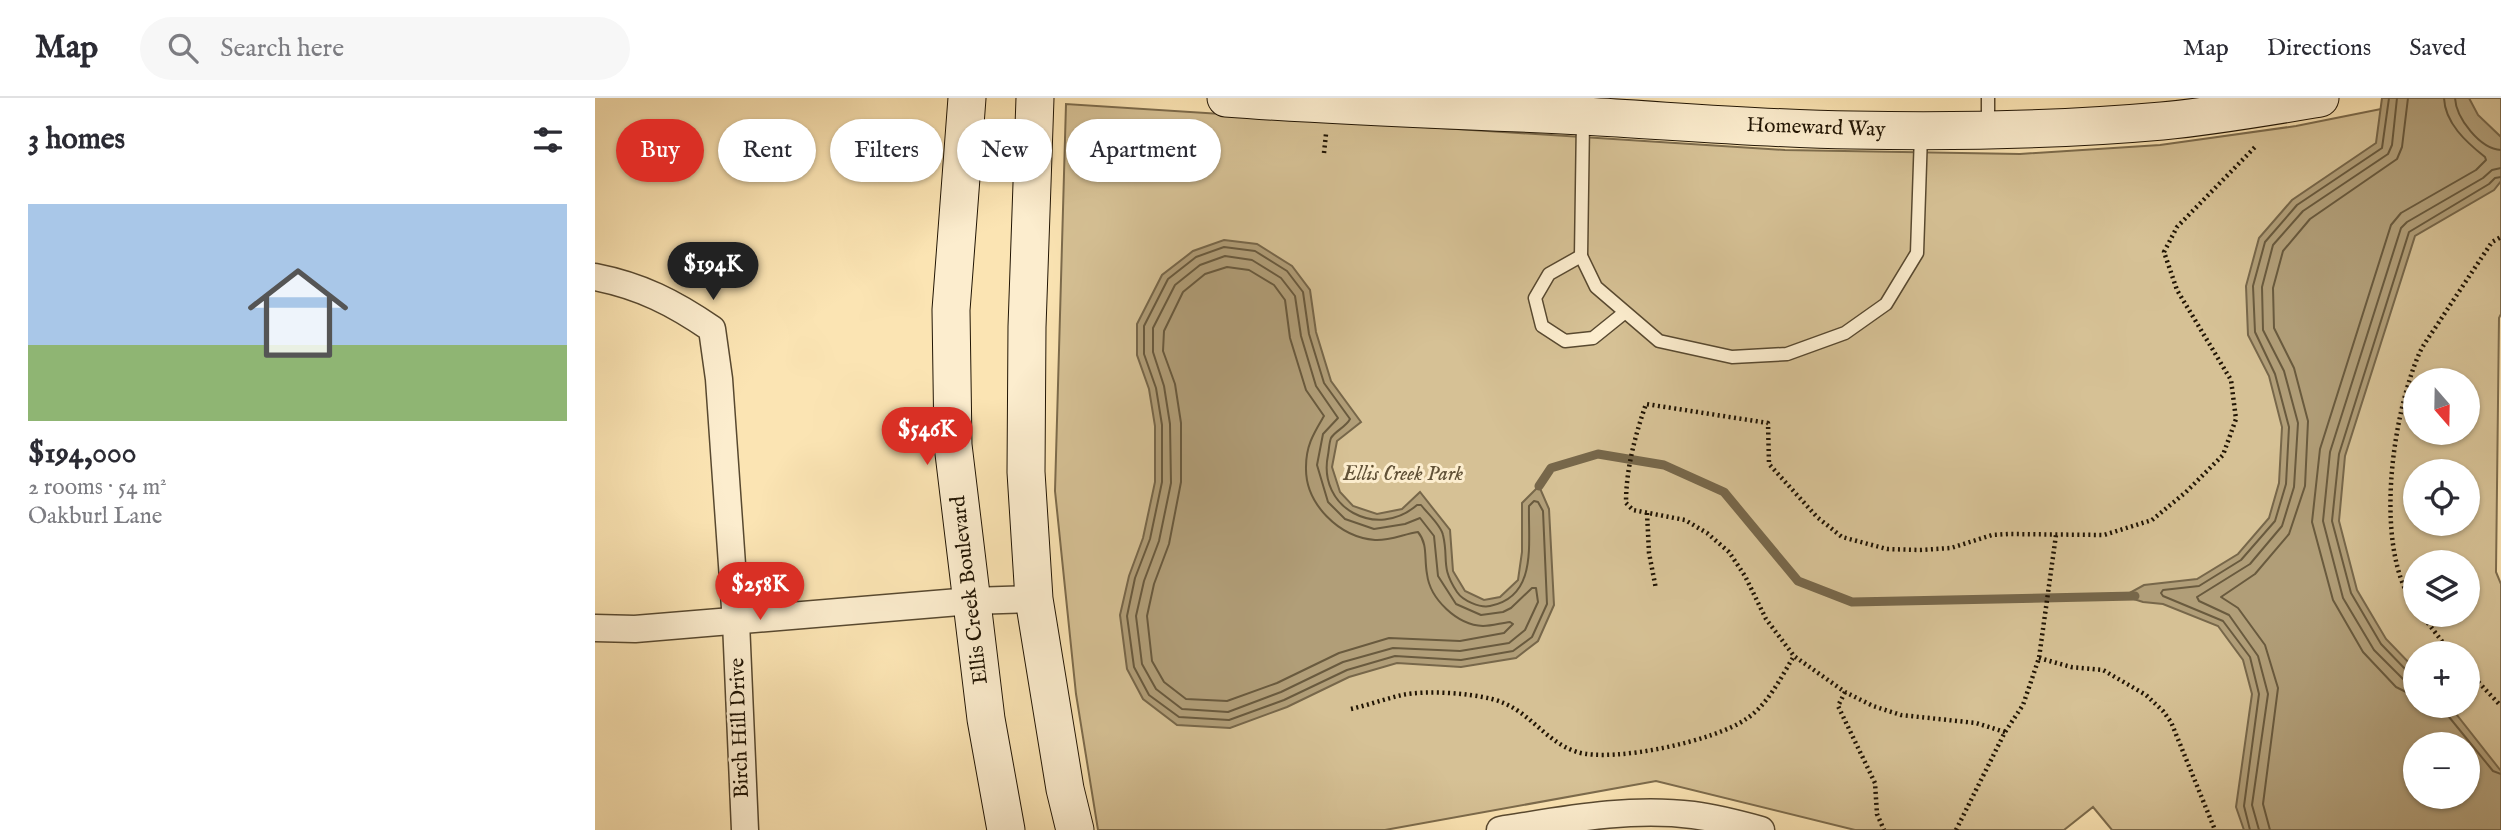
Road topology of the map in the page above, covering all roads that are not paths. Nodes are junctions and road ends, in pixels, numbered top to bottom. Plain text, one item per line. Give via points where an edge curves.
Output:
1 (967, 98) edge
2 (1035, 98) edge
3 (2320, 98) edge
4 (1243, 99) edge
5 (1597, 114) junction
6 (1988, 114) edge
7 (1921, 131) junction
8 (1581, 256) junction
9 (595, 278) edge
10 (1624, 313) junction
11 (1034, 599) junction
12 (971, 601) junction
13 (736, 622) junction
14 (595, 628) edge
15 (745, 830) edge
16 (1006, 830) edge
17 (1075, 830) edge
18 (1500, 830) edge
19 (1761, 830) edge

1 - 12 street, Ellis Creek Boulevard via 951,310 953,445
2 - 11 street via 1026,472
3 - 6 street, Homeward Way via 2160,121
4 - 5 street, Homeward Way
5 - 7 street, Homeward Way via 1733,126
5 - 8 lane
6 - 7 street, Homeward Way
7 - 10 lane via 1917,253 1887,304 1845,333 1787,354 1733,356 1659,341
8 - 10 lane via 1596,287
8 - 10 lane via 1549,274 1535,298 1542,326 1565,341 1593,338
9 - 13 street, Birch Hill Drive via 633,286 712,329
11 - 12 street
11 - 17 street
12 - 13 street
12 - 16 street, Ellis Creek Boulevard
13 - 14 street
13 - 15 street, Birch Hill Drive
18 - 19 street via 1635,812 1690,814

